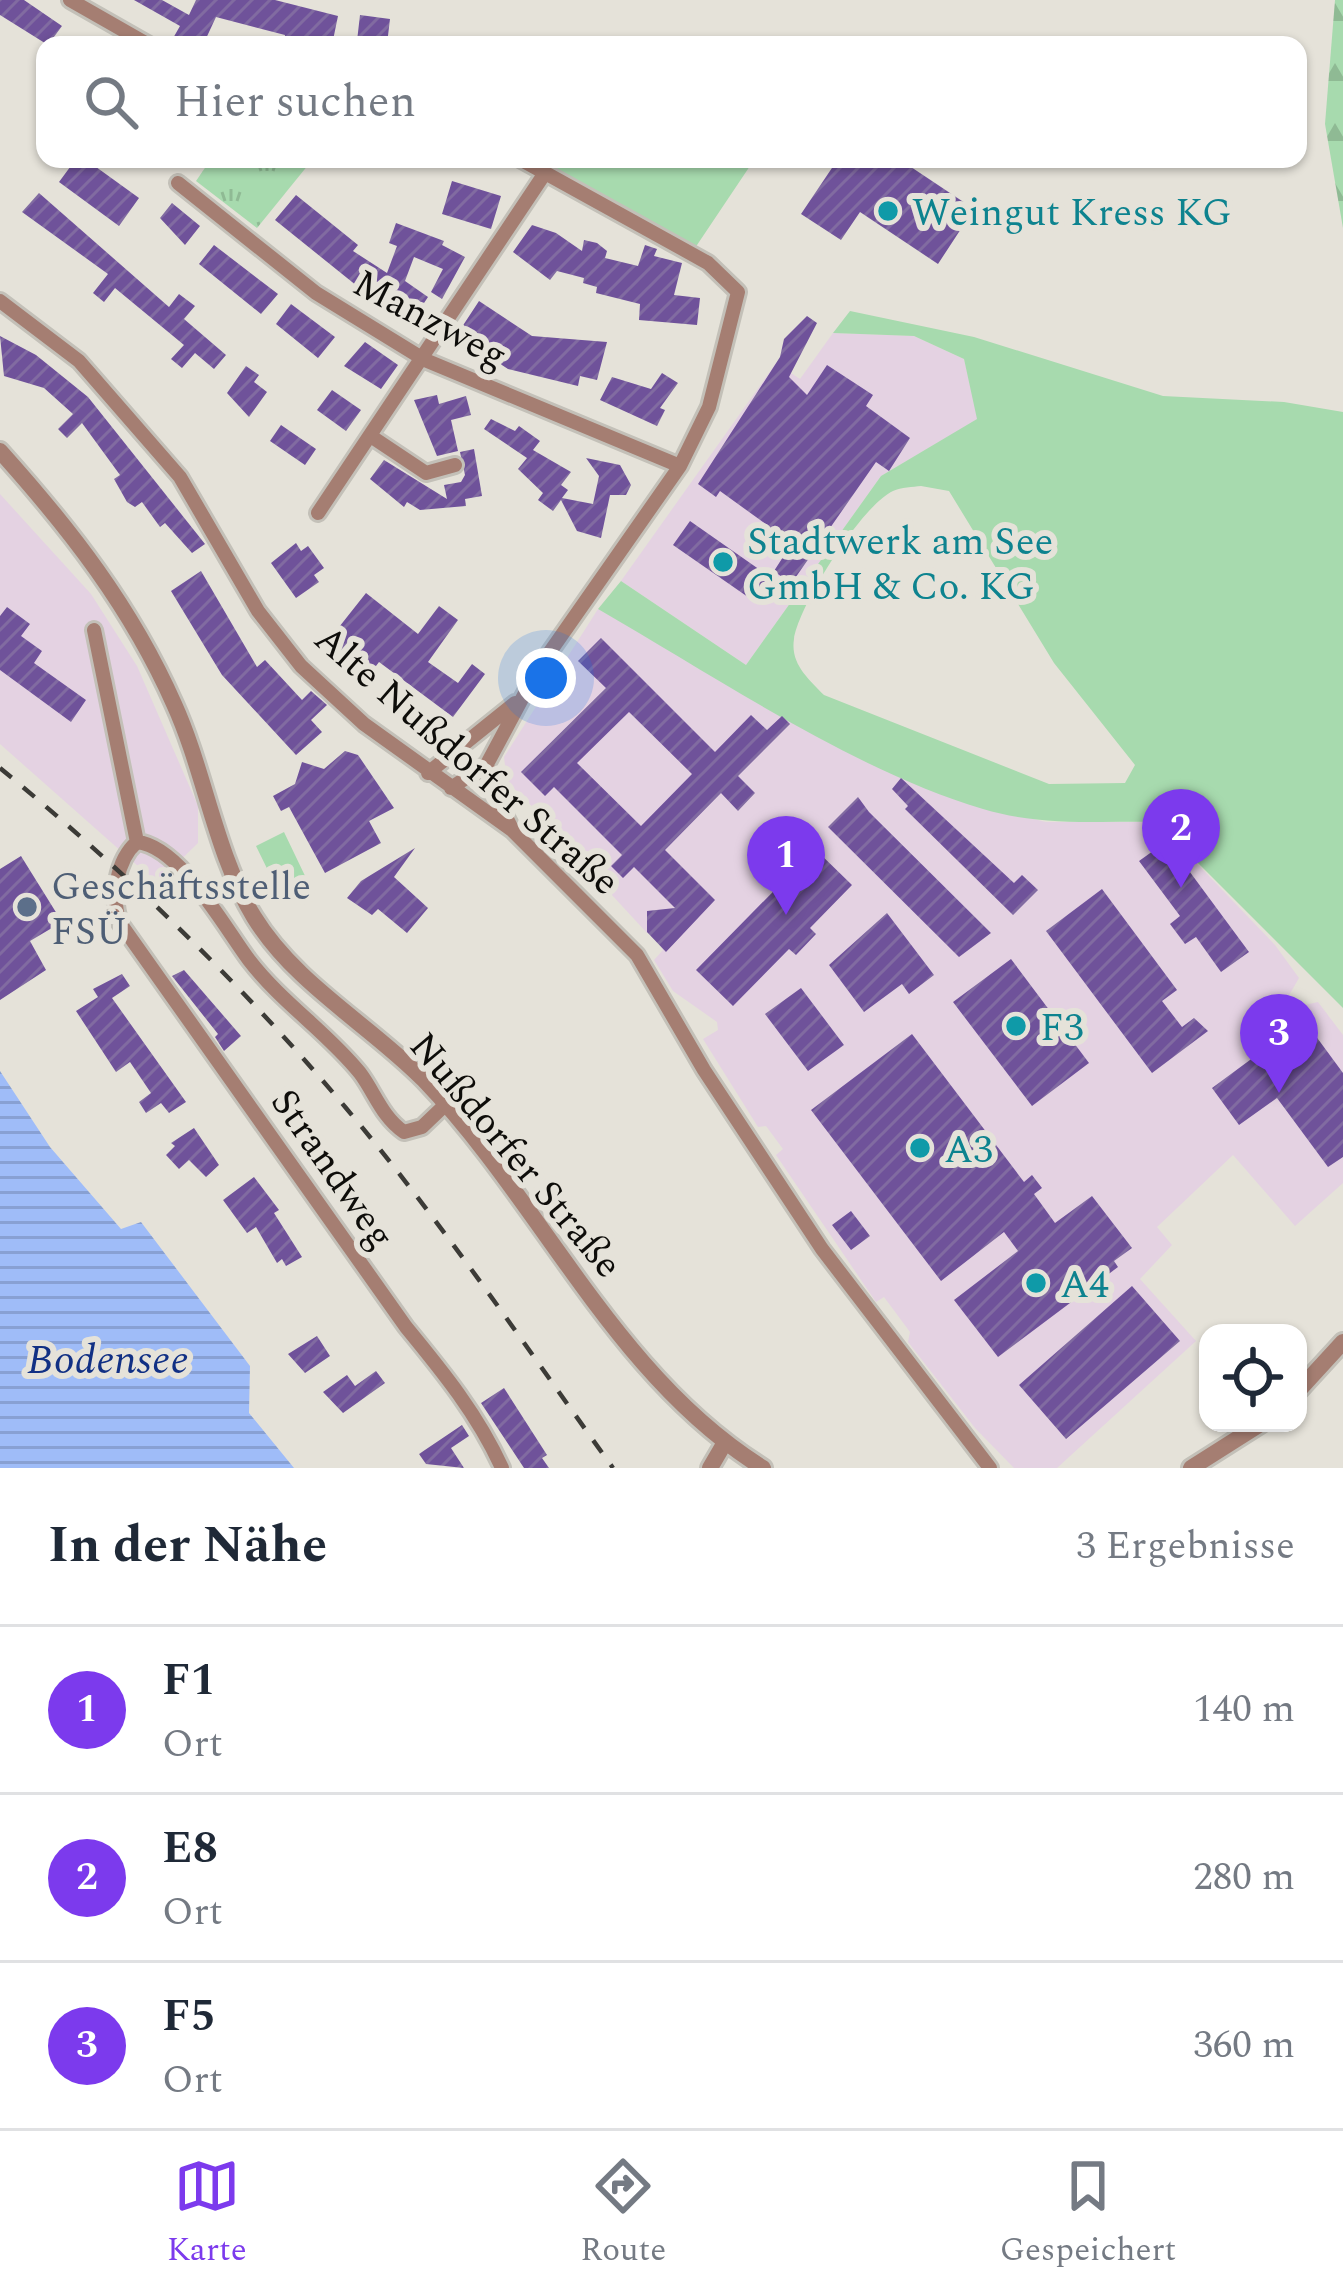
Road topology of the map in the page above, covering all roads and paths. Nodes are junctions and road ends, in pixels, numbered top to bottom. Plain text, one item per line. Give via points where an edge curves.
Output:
1 (70, 0) edge
2 (132, 36) edge
3 (532, 168) edge
4 (543, 176) junction
5 (178, 183) dead end
6 (0, 301) edge
7 (425, 360) junction
8 (371, 437) junction
9 (0, 451) edge
10 (455, 465) dead end
11 (680, 466) junction
12 (318, 514) dead end
13 (94, 630) dead end
14 (518, 700) junction
15 (487, 764) junction
16 (428, 773) junction
17 (451, 788) junction
18 (512, 830) junction
19 (137, 842) junction
20 (445, 1105) junction
21 (1343, 1342) edge
22 (1307, 1381) edge
23 (1248, 1432) edge
24 (724, 1444) junction
25 (502, 1468) edge
26 (710, 1468) edge
27 (763, 1468) edge
28 (990, 1468) edge
29 (1190, 1468) edge

1 - 2 street
3 - 4 street
4 - 7 street
4 - 11 street via 708,263 738,292 709,407
5 - 7 street, Manzweg via 316,293
6 - 16 street, Alte Nußdorfer Straße via 79,361 181,477 301,666
7 - 8 street
7 - 11 street, Manzweg
8 - 10 street via 426,472
8 - 12 street
9 - 20 street, Nußdorfer Straße via 115,591 176,706 254,916
11 - 14 street
13 - 19 street
14 - 15 street
14 - 16 street
15 - 17 street
15 - 18 street
16 - 17 street, Alte Nußdorfer Straße
17 - 18 street, Alte Nußdorfer Straße
18 - 28 street, Alte Nußdorfer Straße via 637,955 821,1249
19 - 20 street via 183,872 279,995 360,1074 390,1123 404,1132
19 - 25 street, Strandweg via 124,860 114,905 120,923 486,1432
20 - 24 street, Nußdorfer Straße via 651,1372
21 - 22 street
23 - 29 street
24 - 26 street
24 - 27 street, Nußdorfer Straße

